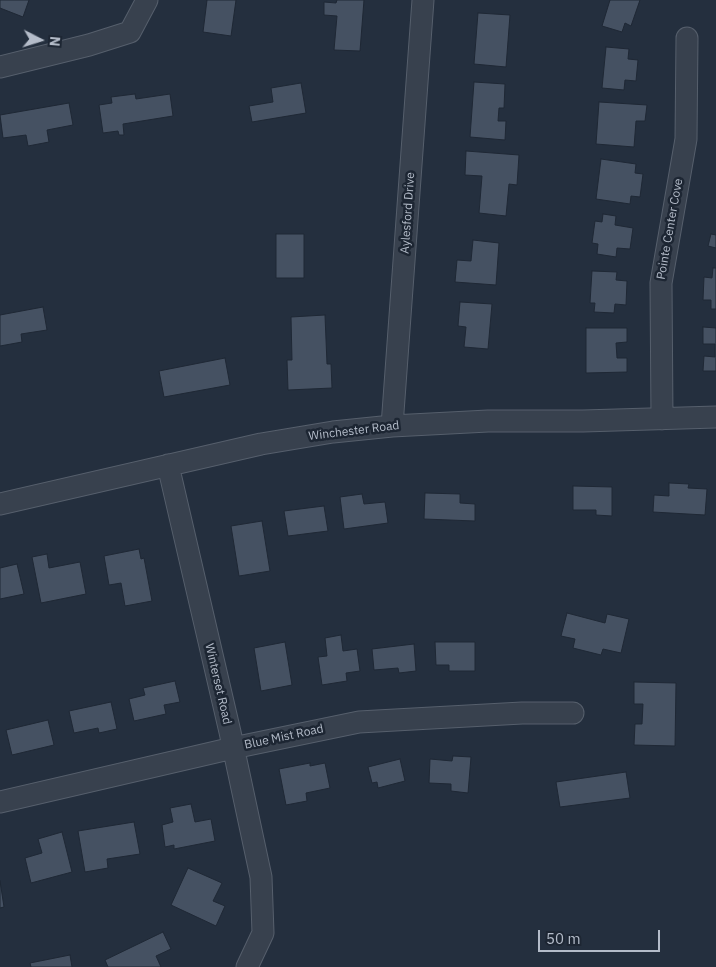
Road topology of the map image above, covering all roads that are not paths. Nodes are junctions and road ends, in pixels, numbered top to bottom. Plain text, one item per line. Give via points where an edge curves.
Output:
1 (148, 0) edge
2 (423, 0) edge
3 (688, 38) dead end
4 (0, 67) edge
5 (716, 417) edge
6 (662, 419) junction
7 (392, 426) junction
8 (168, 465) junction
9 (0, 504) edge
10 (573, 713) dead end
11 (233, 748) junction
12 (0, 802) edge
13 (247, 967) edge

1 - 4 street via 130,32
2 - 7 street, Aylesford Drive
3 - 6 street, Pointe Center Cove via 686,140 661,283
5 - 6 street, Winchester Road
6 - 7 street, Winchester Road via 488,421
7 - 8 street, Winchester Road via 261,444
8 - 9 street, Winchester Road
8 - 11 street, Winterset Road
10 - 11 street, Blue Mist Road via 359,722
11 - 12 street, Blue Mist Road
11 - 13 street, Winterset Road via 261,877 263,933

